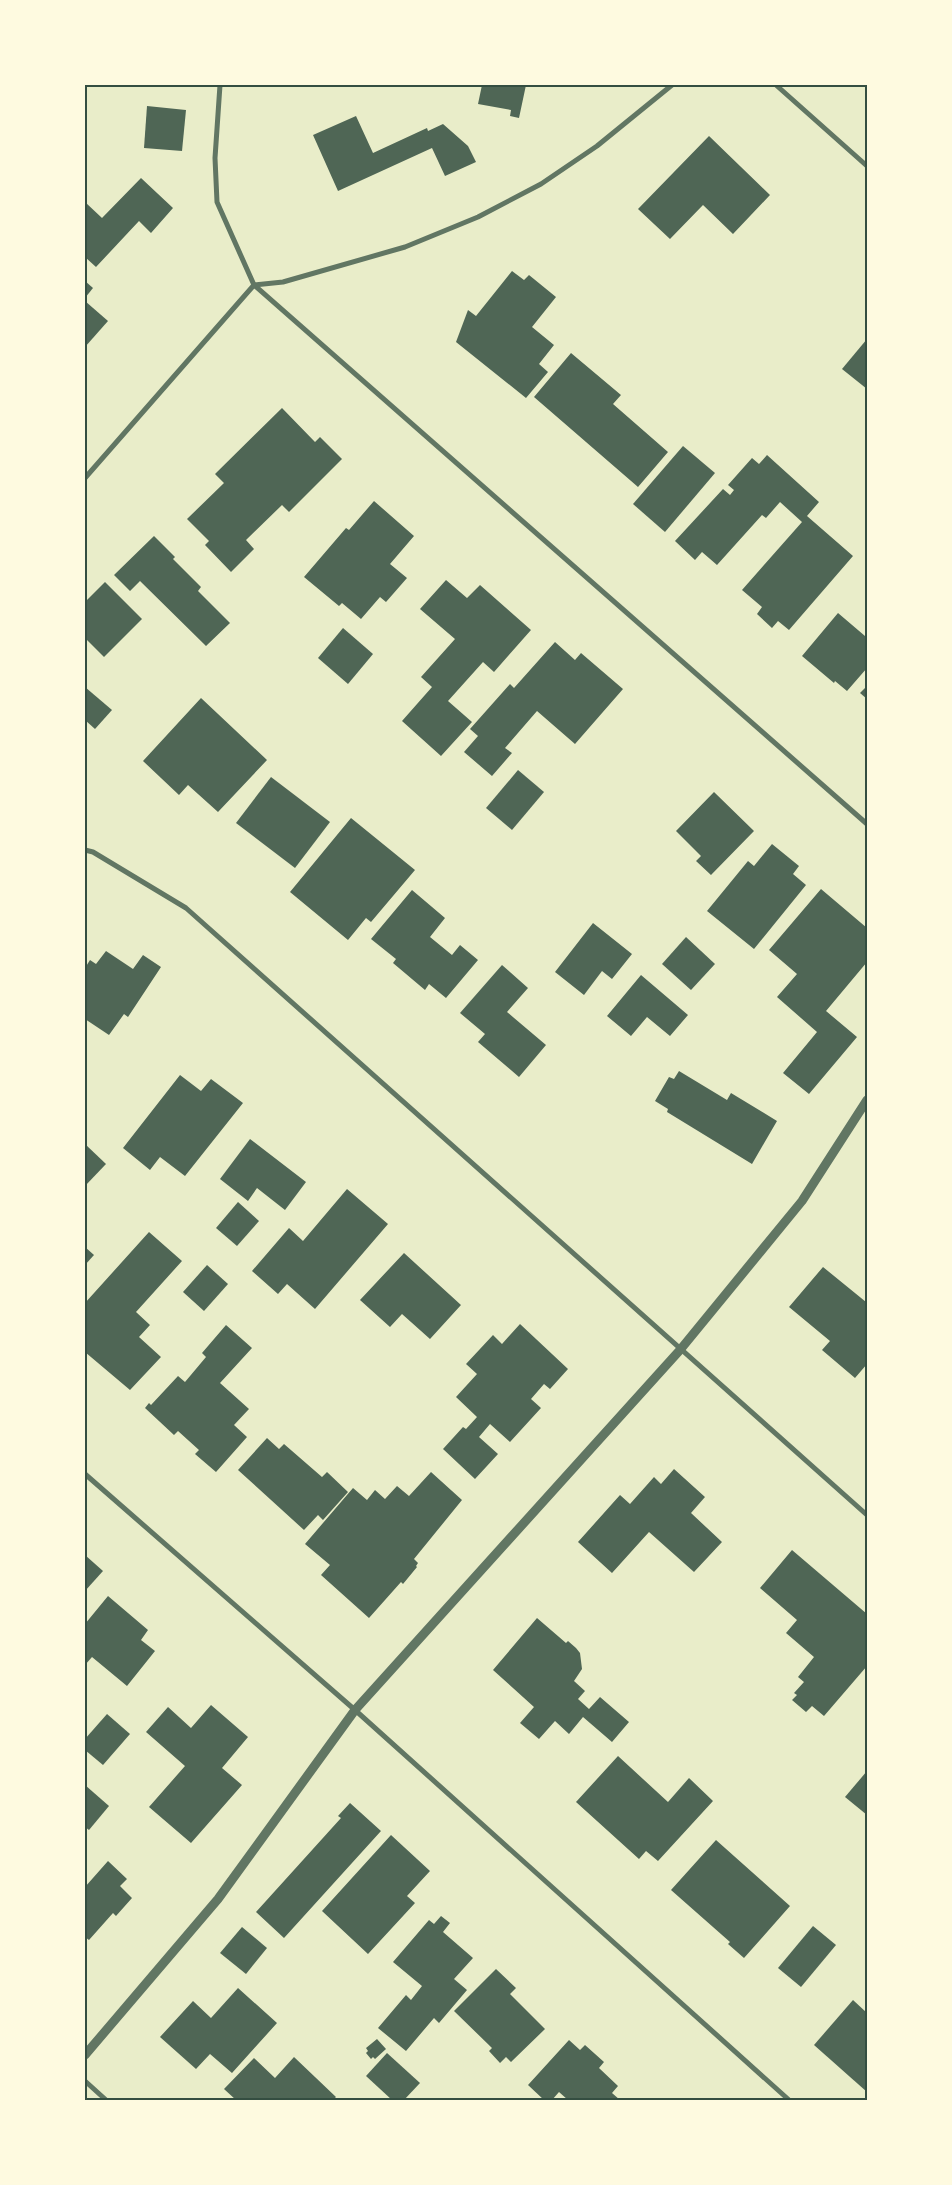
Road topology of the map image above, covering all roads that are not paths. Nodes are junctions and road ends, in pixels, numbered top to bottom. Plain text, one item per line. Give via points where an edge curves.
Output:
1 (220, 85) edge
2 (672, 85) edge
3 (776, 85) edge
4 (867, 166) edge
5 (254, 285) junction
6 (85, 478) edge
7 (867, 824) edge
8 (85, 850) edge
9 (867, 1100) edge
10 (680, 1350) junction
11 (85, 1474) edge
12 (867, 1515) edge
13 (355, 1710) junction
14 (85, 2055) edge
15 (85, 2081) edge
16 (106, 2100) edge
17 (789, 2100) edge

1 - 5 street via 215,158 217,202
2 - 5 street via 597,146 541,184 478,217 405,247 283,282
3 - 4 street
5 - 6 street
5 - 7 street
8 - 10 street via 186,908
9 - 10 street via 802,1202
10 - 12 street
10 - 13 street
11 - 13 street
13 - 14 street via 218,1899
13 - 17 street
15 - 16 street

